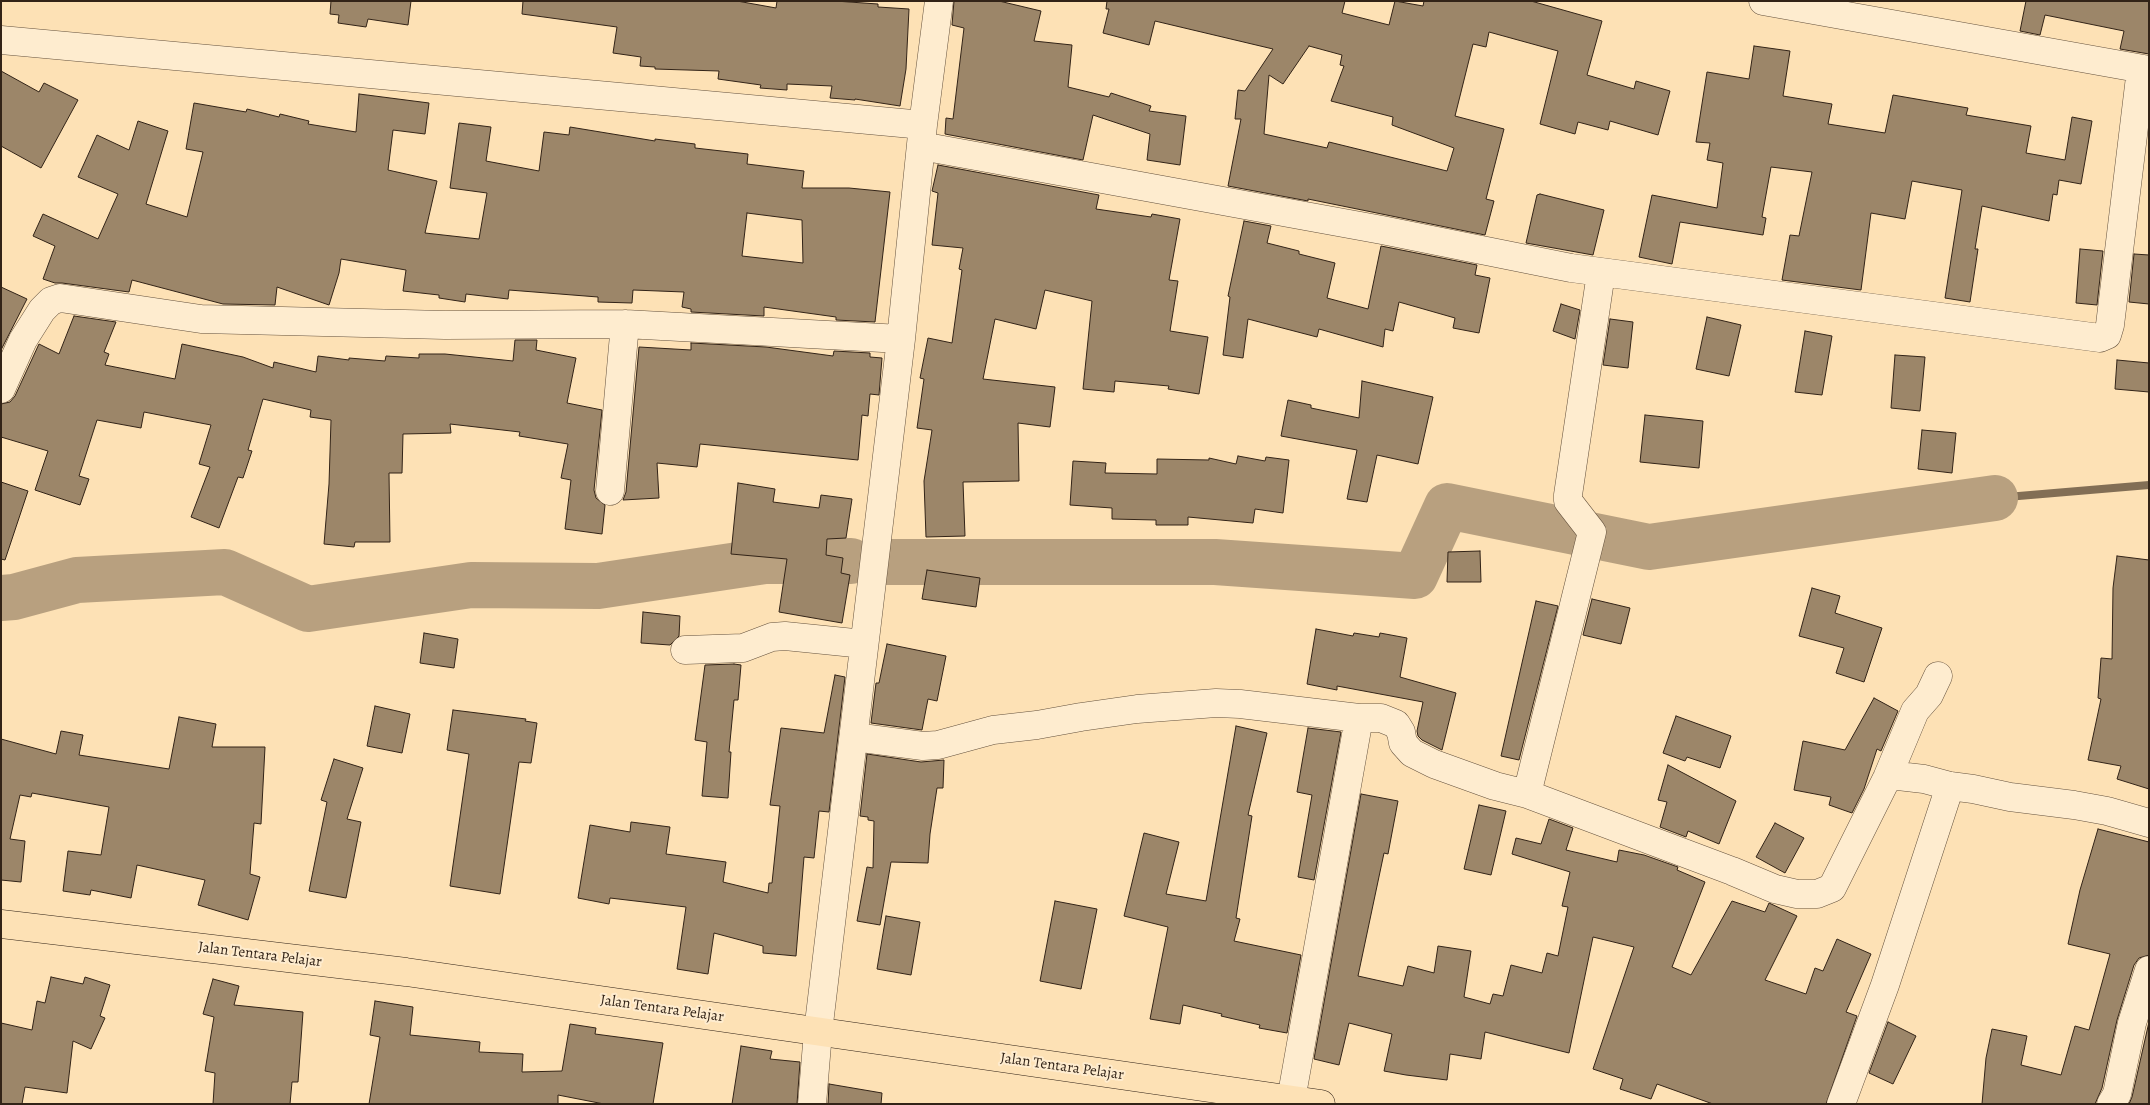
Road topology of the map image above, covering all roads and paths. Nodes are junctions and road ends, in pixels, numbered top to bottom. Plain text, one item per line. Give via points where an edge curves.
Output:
1 (940, 1) edge
2 (1763, 1) edge
3 (1, 40) edge
4 (2145, 70) edge
5 (922, 136) junction
6 (1601, 273) junction
7 (625, 324) junction
8 (902, 339) junction
9 (1, 389) edge
10 (610, 491) dead end
11 (864, 644) junction
12 (686, 650) dead end
13 (1938, 676) dead end
14 (1360, 718) junction
15 (854, 737) junction
16 (1887, 778) junction
17 (1950, 786) junction
18 (1528, 794) junction
19 (2149, 823) edge
20 (1, 924) edge
21 (2149, 970) edge
22 (818, 1032) junction
23 (1291, 1100) junction
24 (812, 1104) edge
25 (1320, 1104) edge
26 (1841, 1104) edge
27 (2111, 1104) edge

1 - 5 street
2 - 4 street
3 - 5 street
4 - 6 street via 2110,325 2107,335 2100,338
5 - 6 street
5 - 8 street
6 - 18 street via 1568,495 1568,501 1590,528 1591,535
7 - 8 street
7 - 9 street via 445,325 201,319 60,298 42,310 23,340
7 - 10 street
8 - 11 street
11 - 12 street via 785,636 772,637 743,648
11 - 15 street
13 - 16 street via 1929,695 1915,711
14 - 15 street via 1216,703 1137,709 993,730 938,745
14 - 18 street via 1381,718 1396,724 1412,753 1434,764
14 - 23 street
15 - 22 street
16 - 17 street via 1924,779
16 - 18 street via 1832,888 1817,894 1775,889
17 - 19 street via 2089,807
17 - 26 street via 1885,985
20 - 22 highway, Jalan Tentara Pelajar via 406,972
21 - 27 street via 2132,1023 2117,1094
22 - 23 highway, Jalan Tentara Pelajar
22 - 24 street
23 - 25 highway, Jalan Tentara Pelajar

